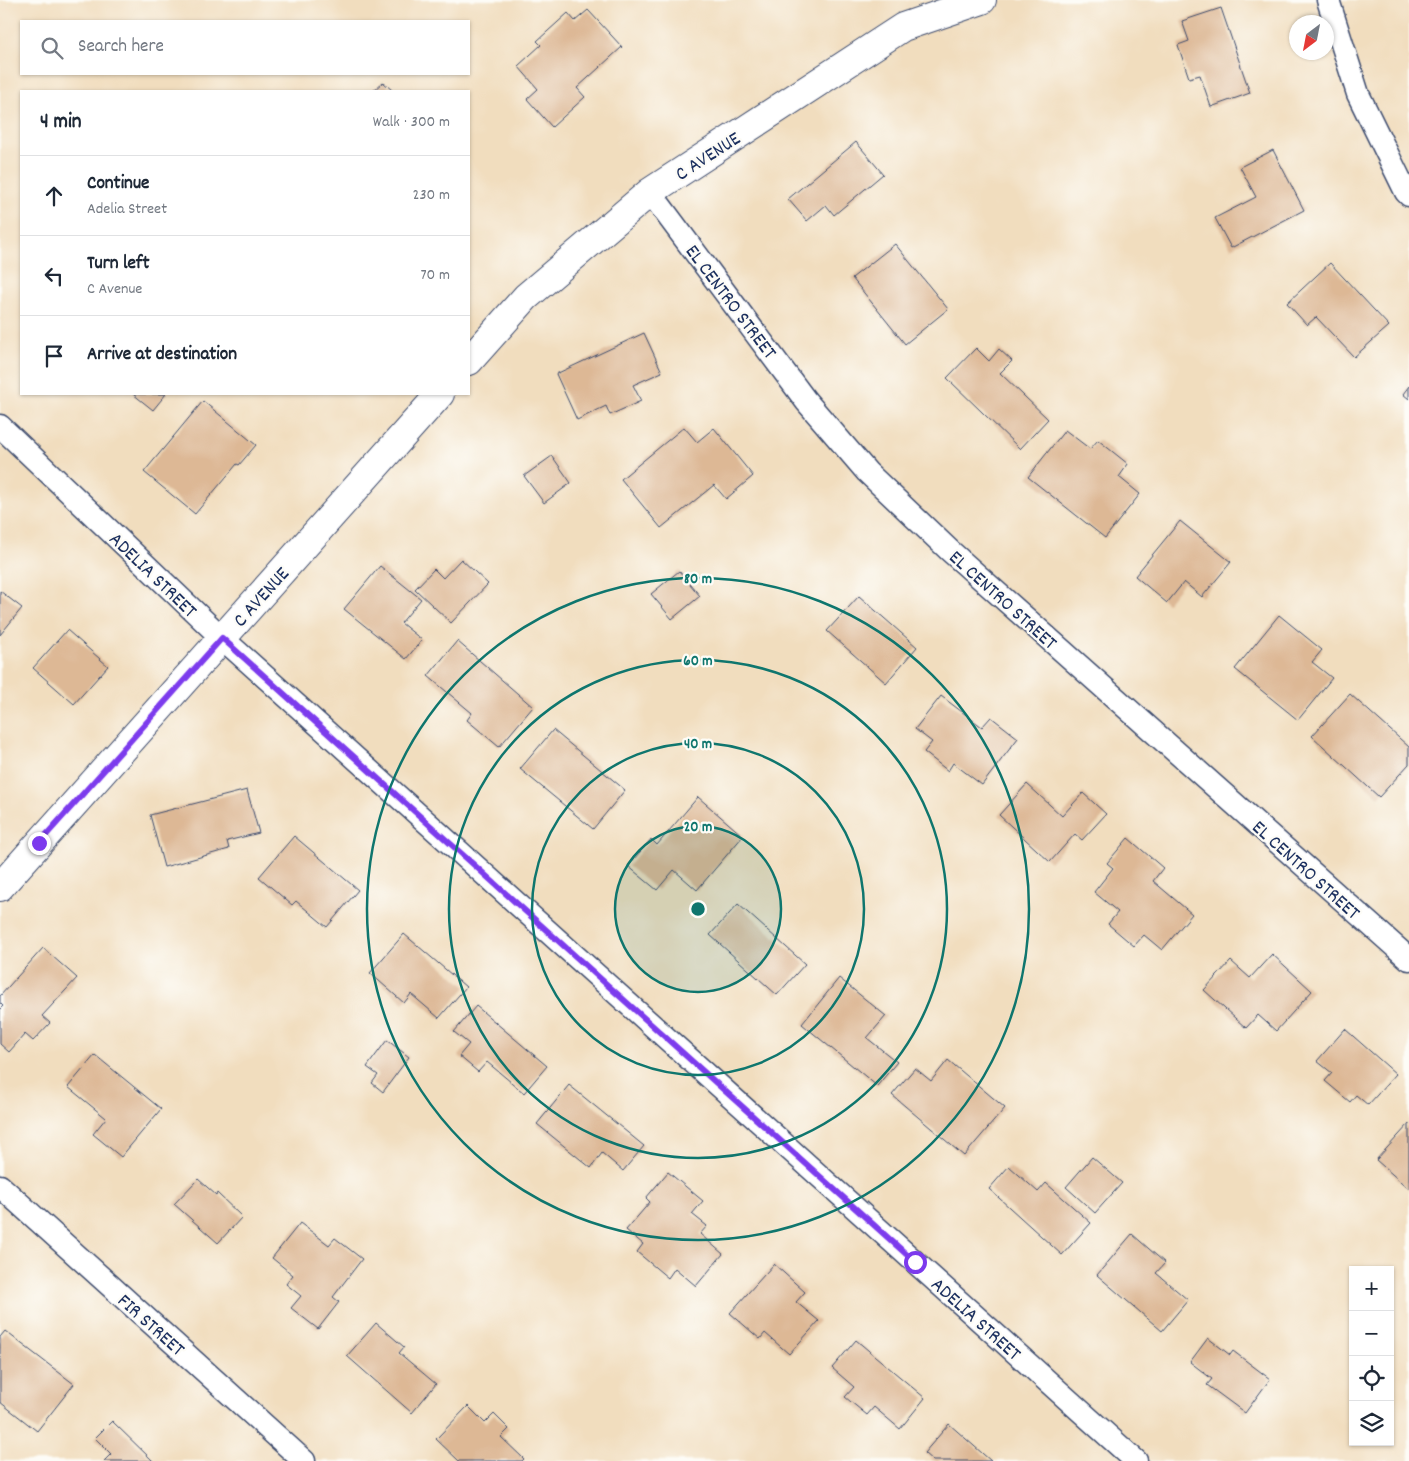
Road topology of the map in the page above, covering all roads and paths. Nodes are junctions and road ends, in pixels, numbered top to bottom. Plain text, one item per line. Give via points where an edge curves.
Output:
1 (982, 0) edge
2 (1328, 0) edge
3 (650, 192) junction
4 (1409, 195) edge
5 (470, 360) edge
6 (439, 395) edge
7 (0, 426) edge
8 (222, 638) junction
9 (0, 887) edge
10 (1409, 959) edge
11 (0, 1186) edge
12 (304, 1461) edge
13 (1136, 1461) edge

1 - 3 street, C AVENUE via 903,27
2 - 4 street via 1358,94
3 - 5 street, C AVENUE via 526,297
3 - 10 street, EL CENTRO STREET via 806,401 867,472 949,550
6 - 8 street, C AVENUE
7 - 8 street, ADELIA STREET
8 - 9 street, C AVENUE
8 - 13 street, ADELIA STREET
11 - 12 street, FIR STREET

